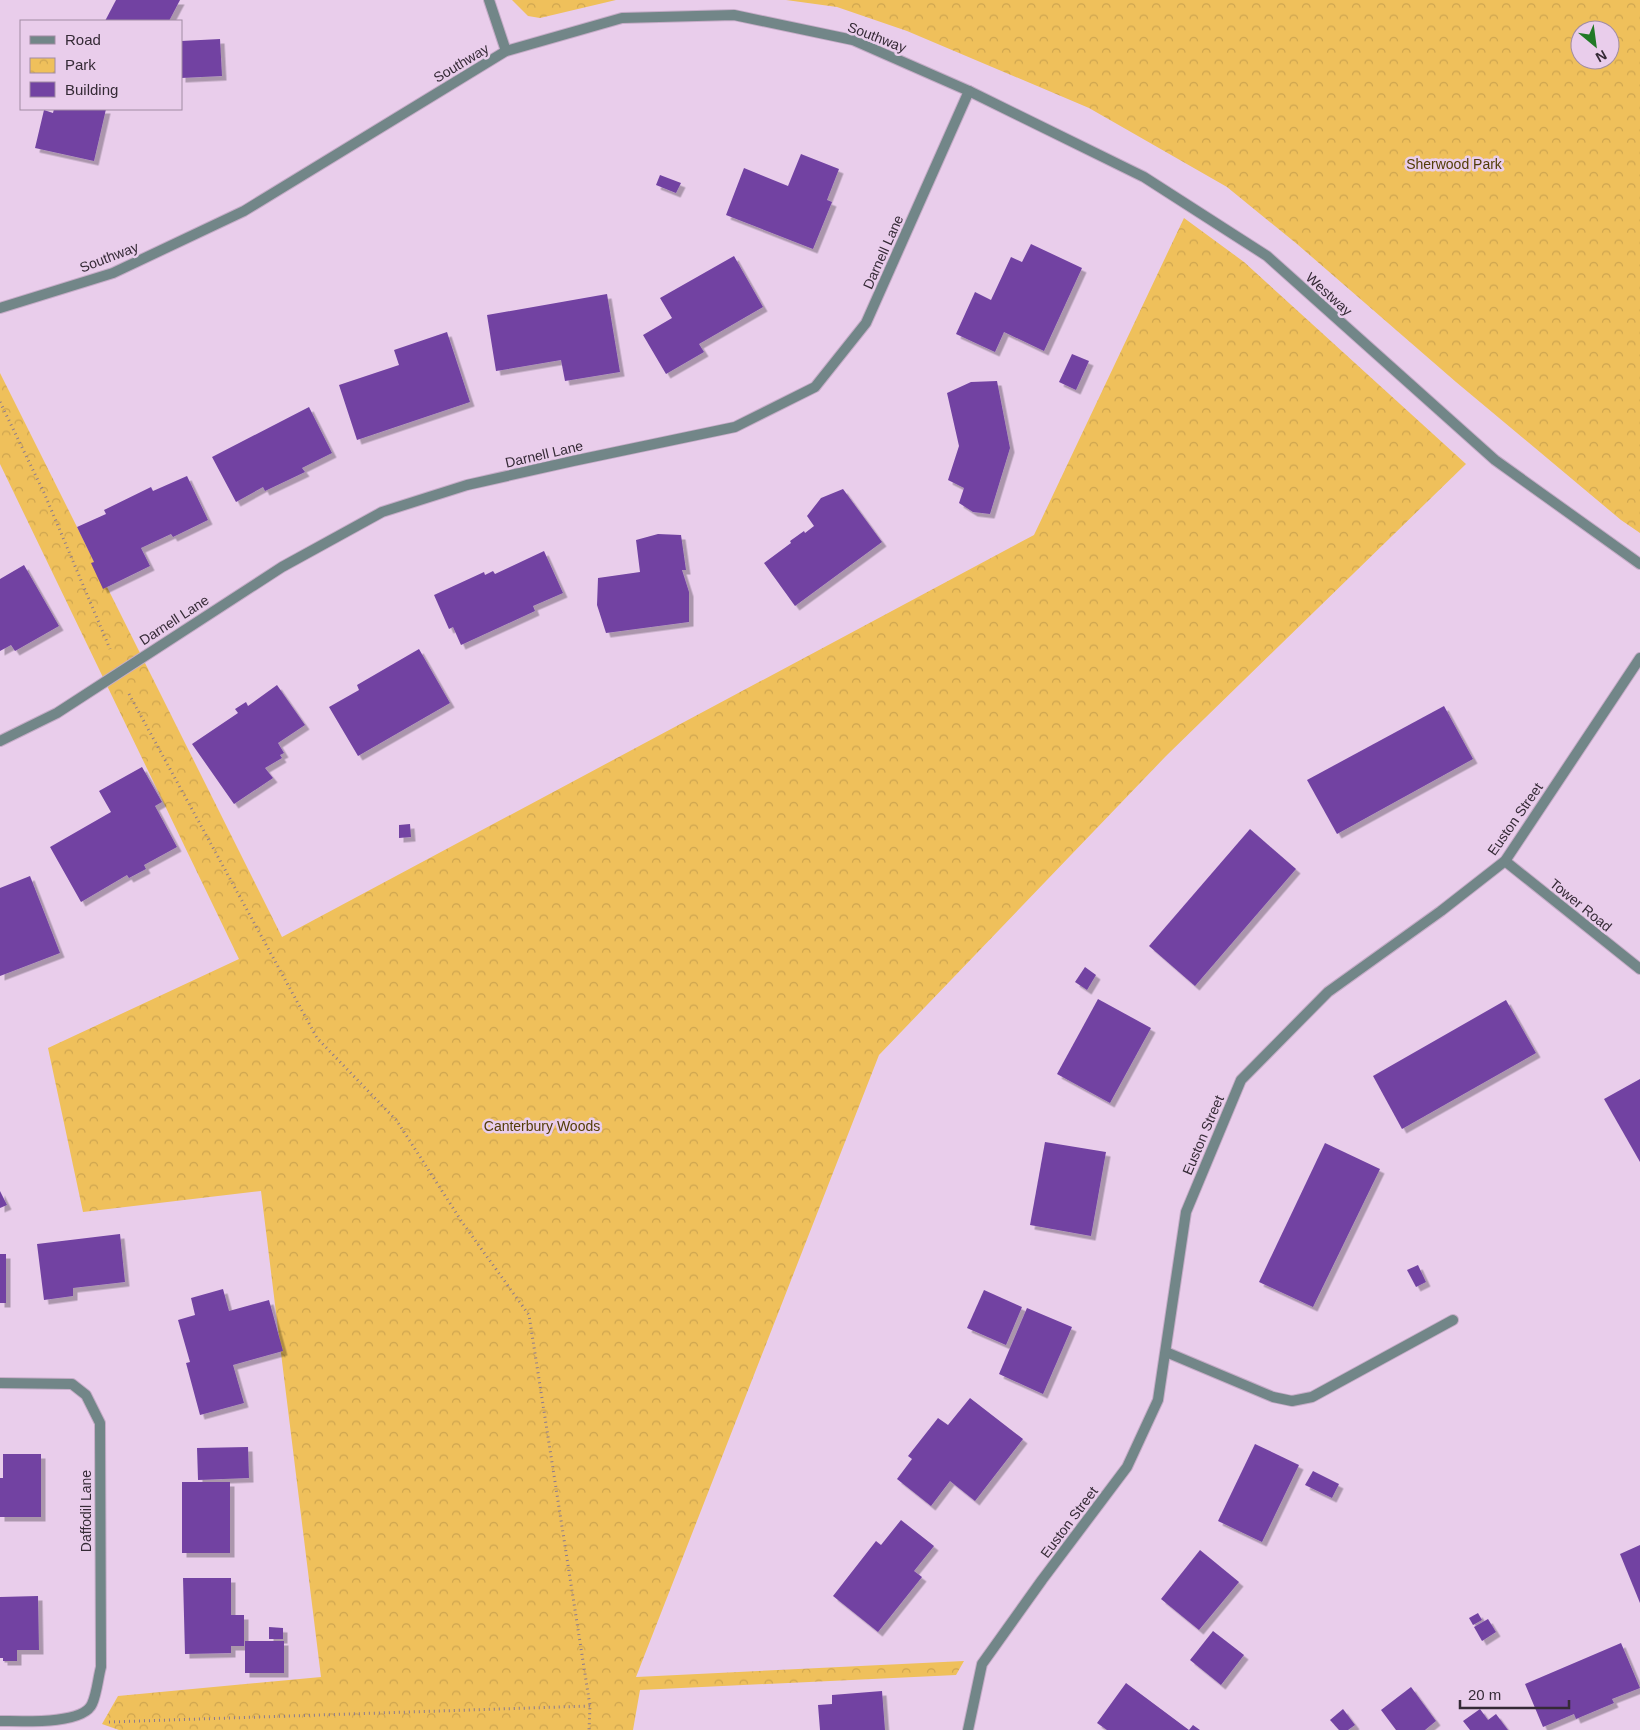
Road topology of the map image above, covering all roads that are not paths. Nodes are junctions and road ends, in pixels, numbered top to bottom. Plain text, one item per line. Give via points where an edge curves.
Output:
1 (489, 0) edge
2 (506, 51) junction
3 (969, 91) junction
4 (0, 308) edge
5 (1640, 564) edge
6 (1640, 658) edge
7 (0, 741) edge
8 (1505, 862) junction
9 (1640, 970) edge
10 (1453, 1320) dead end
11 (1166, 1352) junction
12 (0, 1383) edge
13 (0, 1721) edge
14 (968, 1730) edge

1 - 2 street
2 - 3 street, Southway via 622,18 734,15 853,40
2 - 4 street, Southway via 244,211 114,273
3 - 5 street, Westway via 1144,177 1267,256 1495,460
3 - 7 street, Darnell Lane via 866,323 814,387 735,428 467,485 382,512 282,567 57,713
6 - 8 street, Euston Street
8 - 9 street, Tower Road
8 - 11 street, Euston Street via 1328,992 1241,1080 1186,1212
10 - 11 street via 1312,1397 1292,1401 1273,1397
11 - 14 street, Euston Street via 1158,1400 1128,1467 982,1664
12 - 13 street, Daffodil Lane via 72,1384 86,1395 100,1424 101,1666 92,1706 81,1715 44,1721

